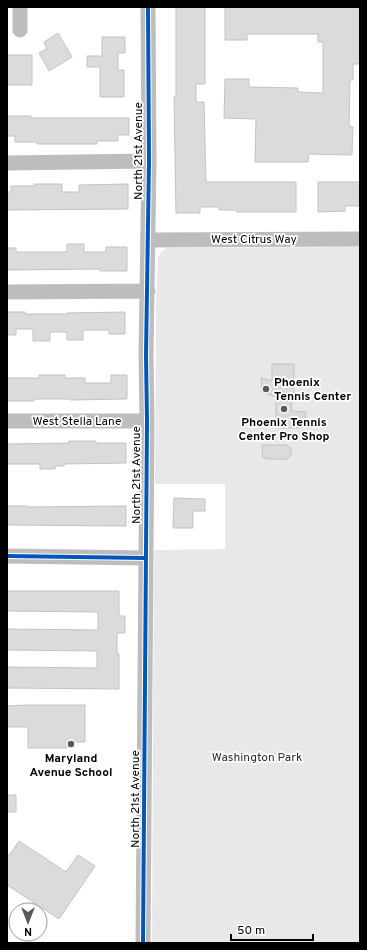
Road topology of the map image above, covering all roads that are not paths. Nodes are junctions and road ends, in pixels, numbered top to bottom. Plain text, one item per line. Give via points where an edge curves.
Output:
1 (20, 7) edge
2 (148, 7) edge
3 (20, 30) dead end
4 (149, 161) junction
5 (7, 164) edge
6 (360, 238) edge
7 (148, 240) junction
8 (148, 291) junction
9 (7, 292) edge
10 (7, 421) edge
11 (147, 421) junction
12 (7, 556) edge
13 (146, 558) junction
14 (144, 943) edge

1 - 3 street
2 - 4 street, North 21st Avenue
4 - 5 street
4 - 7 street, North 21st Avenue
6 - 7 street, West Citrus Way
7 - 8 street, North 21st Avenue
8 - 9 street
8 - 11 street, North 21st Avenue
10 - 11 street, West Stella Lane
11 - 13 street, North 21st Avenue
12 - 13 street
13 - 14 street, North 21st Avenue

